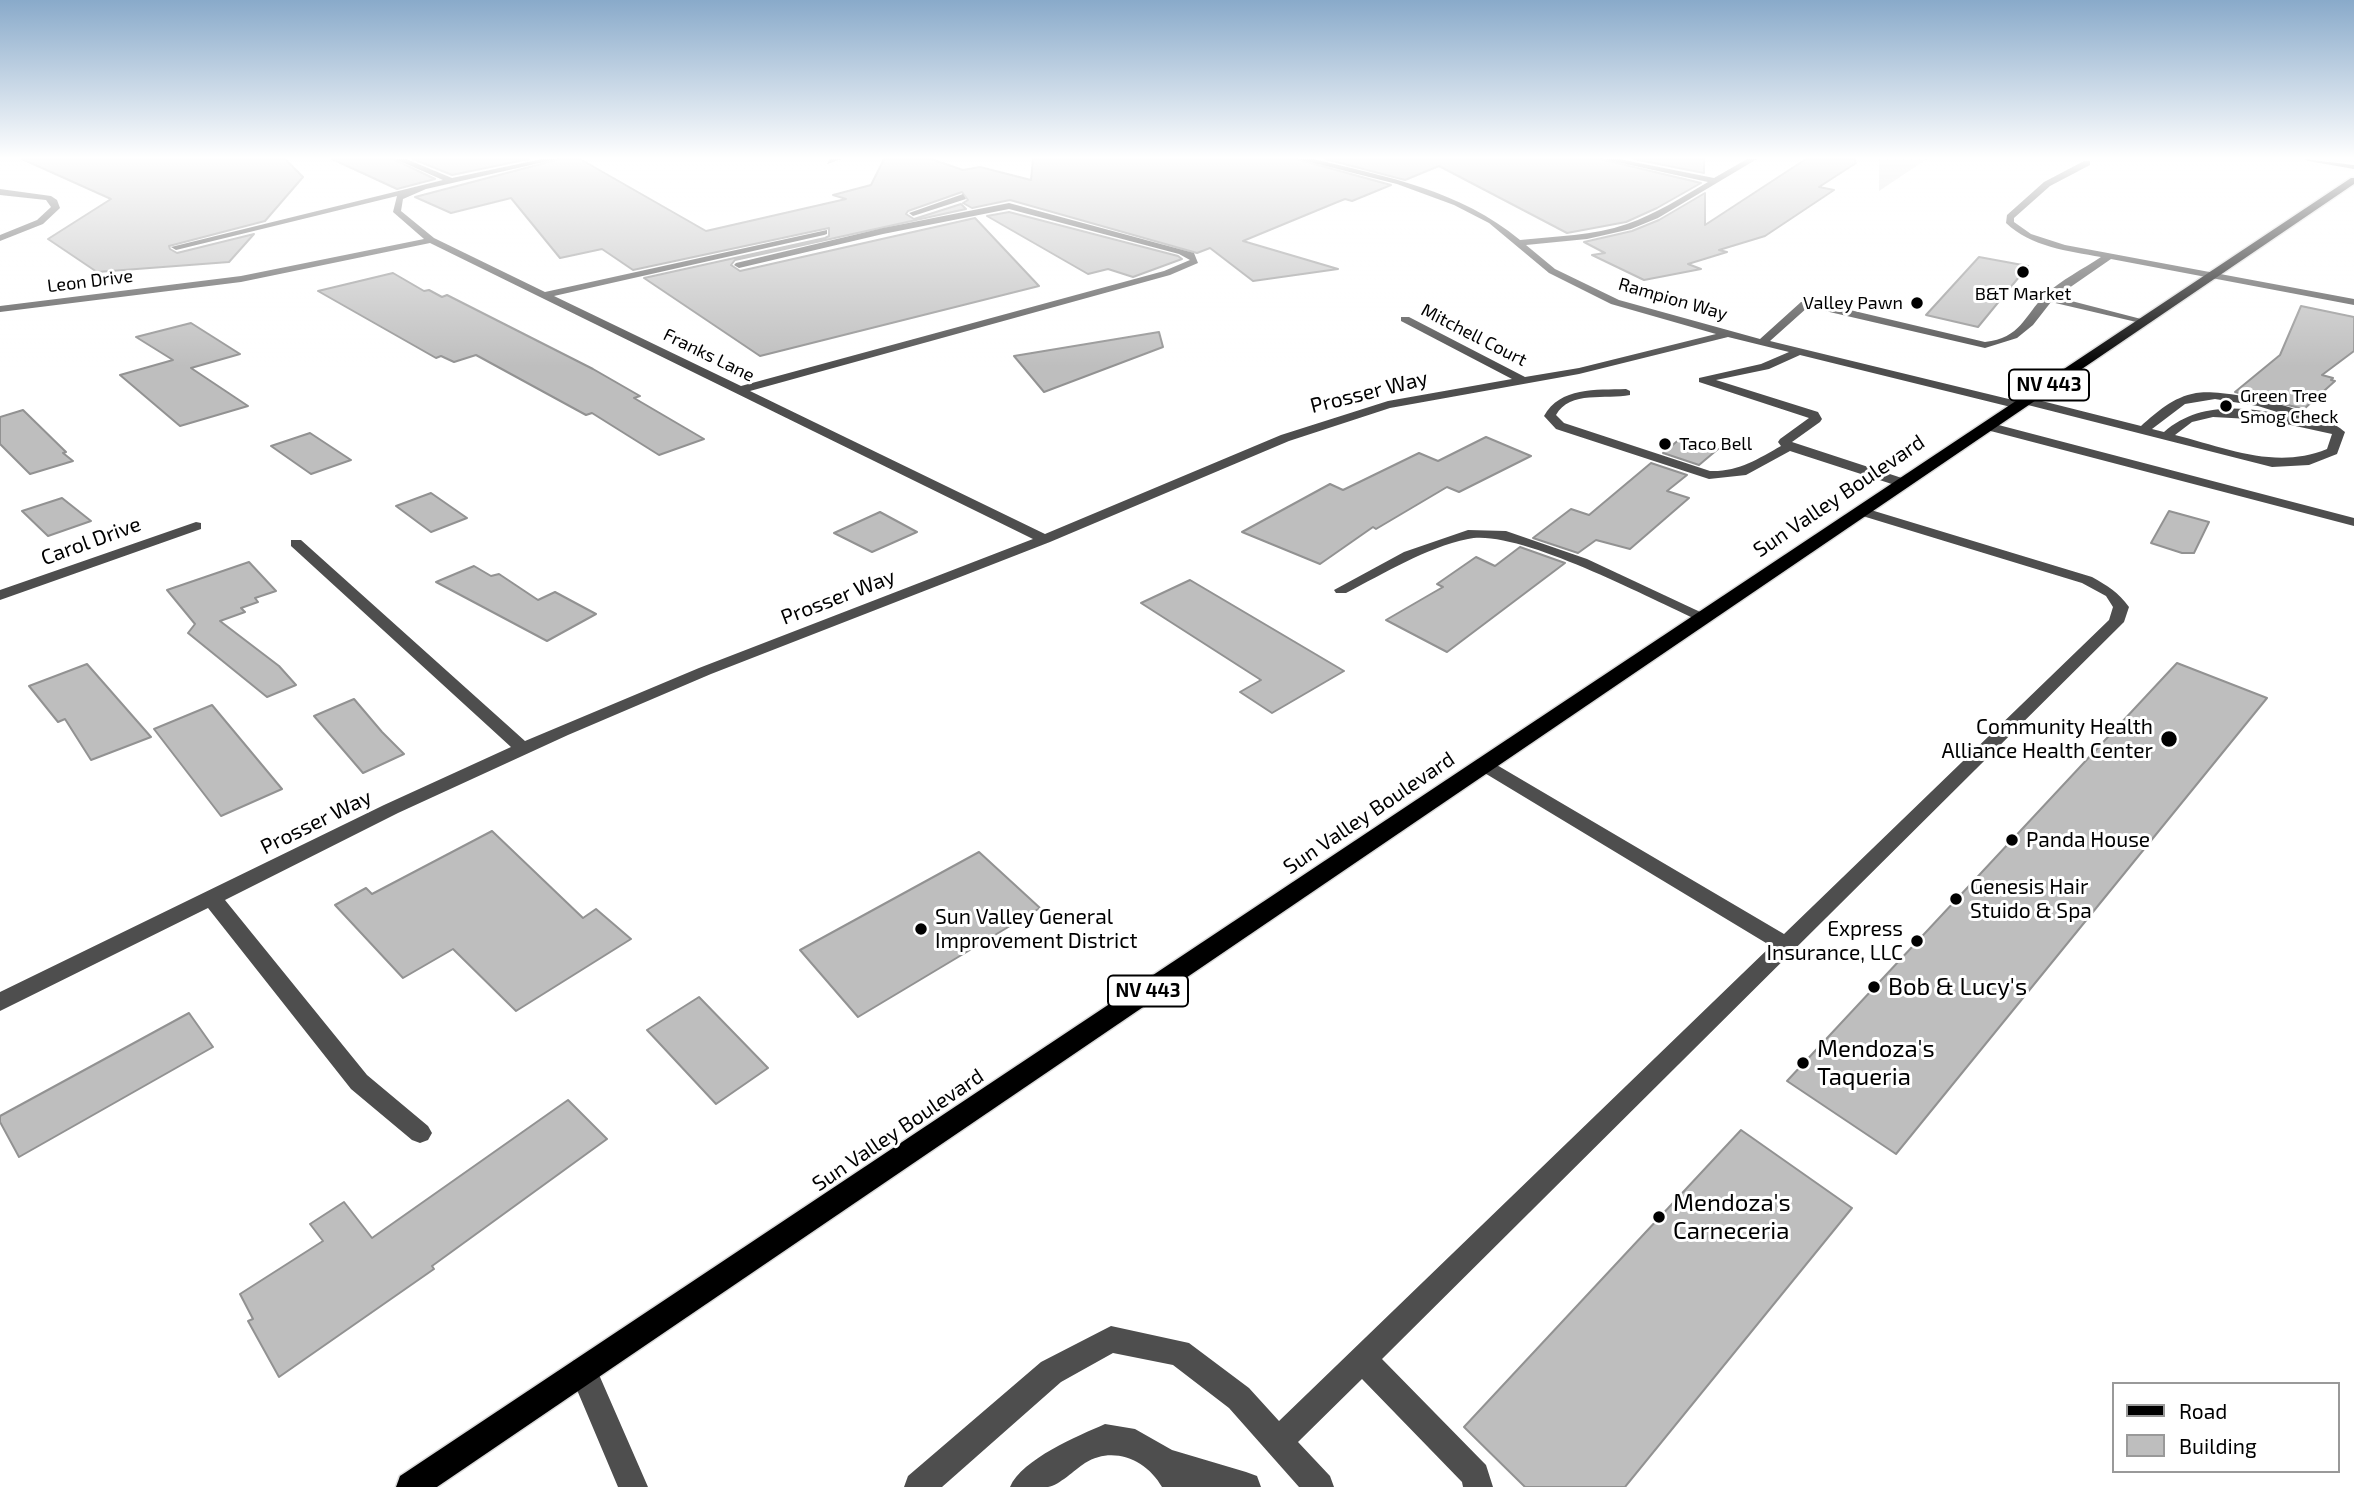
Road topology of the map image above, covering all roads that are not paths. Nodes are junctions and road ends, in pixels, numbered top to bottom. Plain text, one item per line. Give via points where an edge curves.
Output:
1 (24, 228) edge
2 (253, 228) edge
3 (417, 228) edge
4 (897, 228) edge
5 (1093, 228) edge
6 (1499, 228) edge
7 (1626, 228) edge
8 (2015, 228) edge
9 (2281, 228) edge
10 (837, 229) dead end
11 (0, 238) edge
12 (431, 240) junction
13 (1518, 243) junction
14 (176, 247) dead end
15 (2109, 256) junction
16 (739, 265) dead end
17 (2211, 275) junction
18 (545, 295) junction
19 (2048, 298) junction
20 (2354, 302) edge
21 (0, 309) edge
22 (1405, 319) dead end
23 (2141, 323) junction
24 (1728, 334) junction
25 (1763, 342) junction
26 (1798, 351) junction
27 (1526, 382) junction
28 (741, 390) junction
29 (1626, 393) dead end
30 (2022, 403) junction
31 (1987, 426) junction
32 (2143, 432) junction
33 (2339, 432) junction
34 (2165, 437) junction
35 (1789, 446) junction
36 (1903, 483) junction
37 (1861, 511) junction
38 (2354, 522) edge
39 (196, 526) dead end
40 (1045, 539) junction
41 (296, 543) dead end
42 (1341, 590) dead end
43 (0, 595) edge
44 (1703, 617) junction
45 (522, 748) junction
46 (1484, 765) junction
47 (211, 897) junction
48 (1785, 944) junction
49 (0, 1002) edge
50 (420, 1133) dead end
51 (1363, 1360) junction
52 (583, 1371) junction
53 (1278, 1442) junction
54 (1172, 1475) edge
55 (411, 1487) edge
56 (633, 1487) edge
57 (919, 1487) edge
58 (1025, 1487) edge
59 (1246, 1487) edge
60 (1319, 1487) edge
61 (1478, 1487) edge

1 - 11 street
2 - 14 street
3 - 12 street, Franks Lane
4 - 16 street
5 - 28 street via 1182,252 1195,261 1167,273
6 - 13 street, Rampion Way
7 - 13 street
8 - 15 street via 2043,242
9 - 17 main road, Sun Valley Boulevard / NV 443
10 - 18 street
12 - 18 street, Franks Lane
12 - 21 street, Leon Drive via 241,279
13 - 24 street, Rampion Way via 1552,271 1596,295
15 - 17 street
15 - 19 street
17 - 20 street
17 - 23 main road, Sun Valley Boulevard / NV 443
18 - 28 street, Franks Lane
19 - 23 street
19 - 25 street via 2033,320 1997,345 1812,303 1805,304
22 - 27 street, Mitchell Court
23 - 30 main road, Sun Valley Boulevard / NV 443
24 - 25 street, Rampion Way
24 - 27 street, Prosser Way
25 - 26 street, Rampion Way
26 - 30 street, Rampion Way
26 - 35 street via 1783,362 1703,380 1814,415 1816,419 1784,442
27 - 40 street, Prosser Way via 1388,405 1322,424
28 - 40 street, Franks Lane
29 - 35 street via 1563,400 1550,416 1560,426 1709,475 1742,473
30 - 31 main road, Sun Valley Boulevard / NV 443
30 - 32 street, Rampion Way
31 - 36 main road, Sun Valley Boulevard / NV 443
31 - 38 street
32 - 33 street via 2183,399 2205,396 2281,409
32 - 34 street, Rampion Way
33 - 34 street via 2271,416 2226,414 2198,415
33 - 34 street, Rampion Way via 2333,452 2309,461 2272,463
35 - 36 street
36 - 37 main road, Sun Valley Boulevard / NV 443
37 - 44 main road, Sun Valley Boulevard / NV 443
37 - 48 street via 2087,580 2111,593 2121,607 2116,622
39 - 43 street, Carol Drive
40 - 45 street, Prosser Way via 705,671
41 - 45 street
42 - 44 street via 1409,555 1468,534 1506,535 1582,562
44 - 46 main road, Sun Valley Boulevard / NV 443
45 - 47 street, Prosser Way
46 - 48 street
46 - 52 main road, Sun Valley Boulevard / NV 443
47 - 49 street, Prosser Way
47 - 50 street via 359,1082
48 - 51 street
51 - 53 street
51 - 61 street via 1476,1475
52 - 55 main road, Sun Valley Boulevard / NV 443
52 - 56 street
53 - 57 street via 1239,1398 1179,1353 1111,1339 1051,1372
53 - 60 street
54 - 58 street via 1135,1444 1105,1439 1077,1451
54 - 59 street

